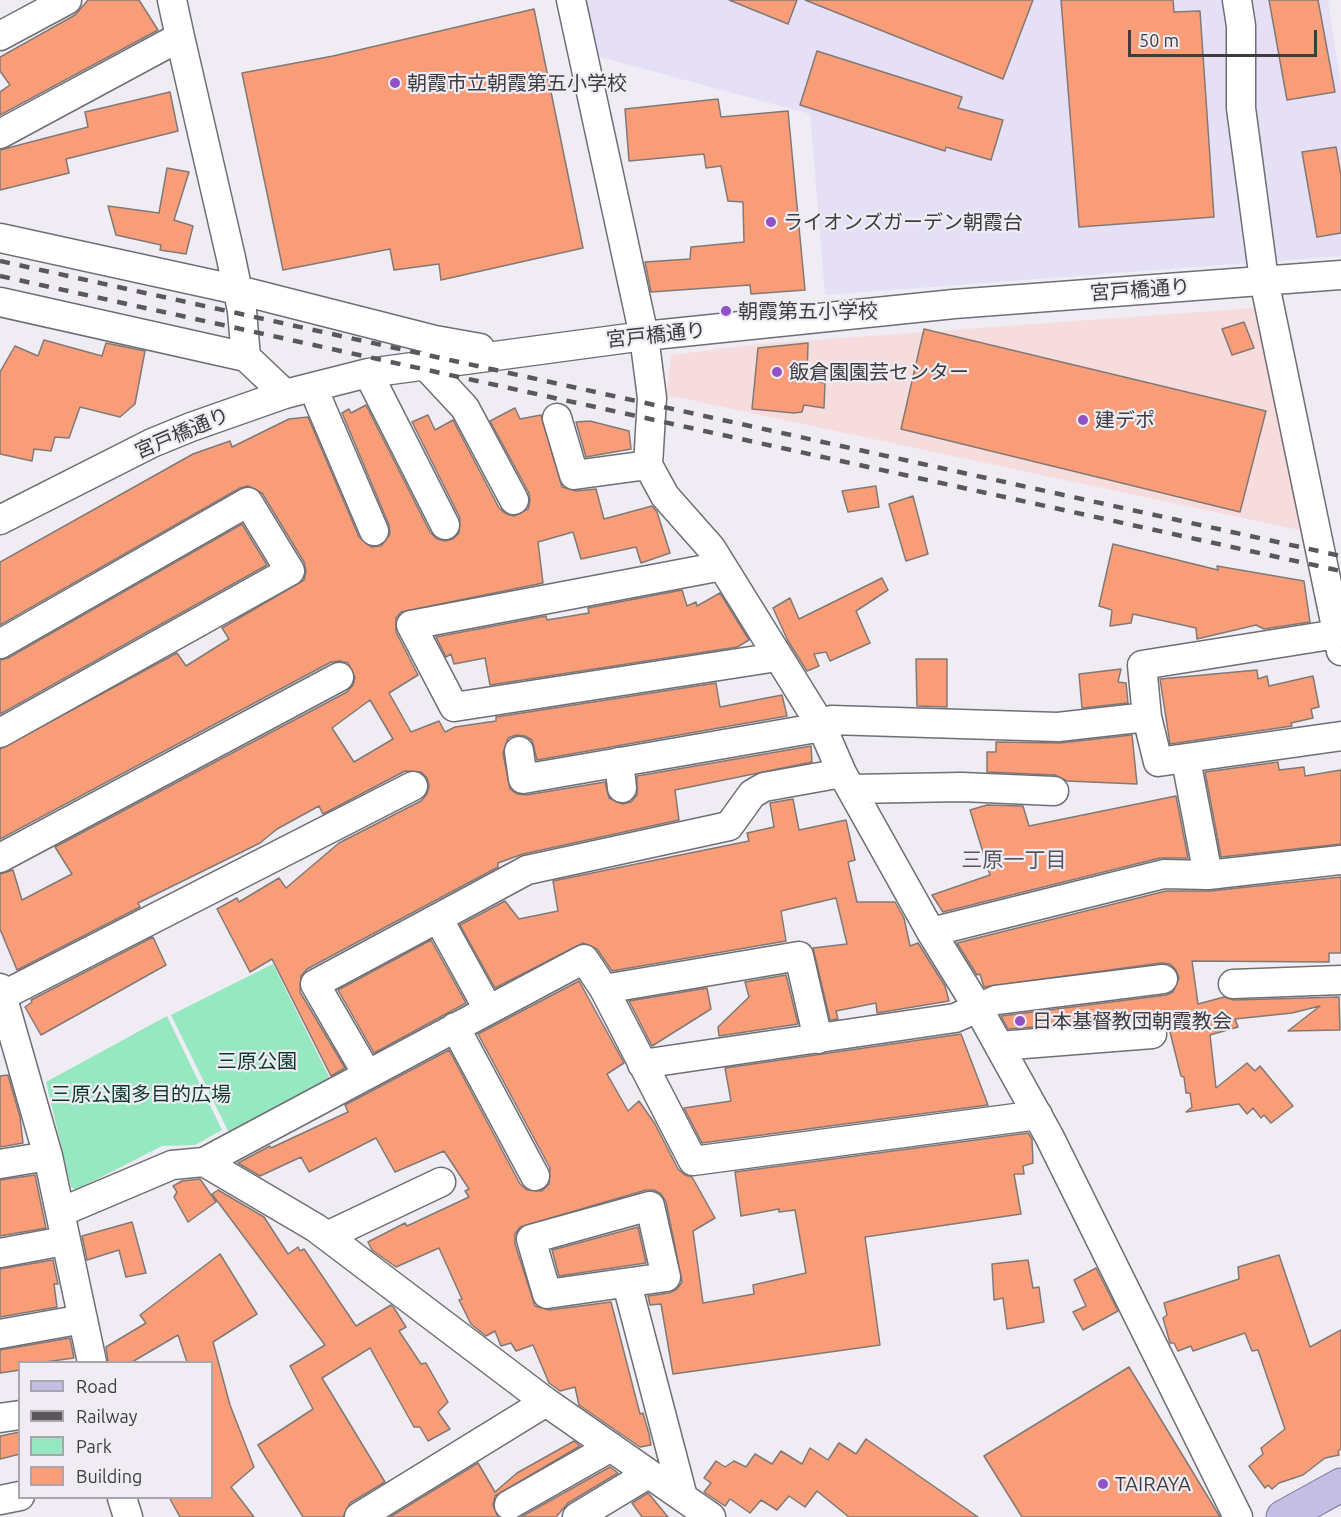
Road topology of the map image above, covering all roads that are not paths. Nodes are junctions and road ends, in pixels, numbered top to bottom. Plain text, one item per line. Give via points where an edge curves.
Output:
1 (68, 0) edge
2 (172, 0) edge
3 (571, 0) edge
4 (1237, 0) edge
5 (0, 36) edge
6 (180, 37) junction
7 (0, 134) edge
8 (0, 238) edge
9 (1341, 275) edge
10 (1264, 280) junction
11 (238, 290) junction
12 (0, 302) edge
13 (644, 336) junction
14 (506, 353) junction
15 (246, 357) junction
16 (425, 364) junction
17 (368, 373) junction
18 (315, 388) junction
19 (285, 394) junction
20 (557, 418) dead end
21 (648, 465) junction
22 (514, 500) dead end
23 (0, 520) edge
24 (445, 525) dead end
25 (374, 531) dead end
26 (722, 566) junction
27 (1339, 643) edge
28 (0, 644) edge
29 (777, 657) junction
30 (339, 677) dead end
31 (1147, 717) junction
32 (822, 727) junction
33 (0, 733) edge
34 (1341, 736) edge
35 (519, 751) dead end
36 (1186, 760) junction
37 (847, 781) junction
38 (413, 786) dead end
39 (1053, 791) dead end
40 (0, 858) edge
41 (1341, 860) edge
42 (1208, 875) junction
43 (438, 918) junction
44 (931, 932) junction
45 (1162, 979) dead end
46 (1341, 980) edge
47 (1233, 984) dead end
48 (604, 989) junction
49 (2, 999) edge
50 (978, 1008) junction
51 (488, 1009) junction
52 (455, 1027) junction
53 (1152, 1034) dead end
54 (818, 1039) junction
55 (999, 1046) junction
56 (642, 1064) junction
57 (367, 1074) junction
58 (12, 1077) edge
59 (1038, 1115) junction
60 (48, 1156) junction
61 (204, 1162) junction
62 (0, 1164) edge
63 (535, 1176) dead end
64 (441, 1182) dead end
65 (61, 1212) junction
66 (327, 1236) junction
67 (64, 1241) junction
68 (0, 1253) edge
69 (627, 1284) junction
70 (83, 1319) junction
71 (0, 1334) edge
72 (92, 1361) edge
73 (546, 1402) junction
74 (18, 1415) edge
75 (0, 1418) edge
76 (611, 1447) junction
77 (648, 1474) junction
78 (1341, 1485) edge
79 (18, 1496) edge
80 (682, 1497) junction
81 (124, 1499) edge
82 (0, 1500) edge
83 (509, 1504) dead end
84 (128, 1517) edge
85 (359, 1517) edge
86 (577, 1517) edge
87 (711, 1517) edge
88 (1238, 1517) edge
89 (1282, 1517) edge

1 - 5 street
2 - 6 street
3 - 13 street
4 - 10 street via 1240,108
6 - 7 street
6 - 11 street
8 - 11 street
9 - 10 street, 宮戸橋通り
10 - 13 street, 宮戸橋通り via 954,304
10 - 27 street
11 - 14 street via 435,340
11 - 15 street
12 - 15 street
13 - 14 street, 宮戸橋通り
13 - 21 street via 652,398
14 - 16 street, 宮戸橋通り
15 - 19 street
16 - 17 street, 宮戸橋通り
16 - 22 street via 465,408
17 - 18 street, 宮戸橋通り
17 - 24 street
18 - 19 street, 宮戸橋通り
18 - 25 street
19 - 23 street, 宮戸橋通り via 152,443
20 - 21 street via 574,474
21 - 26 street via 665,496
26 - 29 street
26 - 29 street via 411,625 454,707
27 - 31 street via 1142,665
28 - 33 street via 248,502 290,571
29 - 32 street
30 - 40 street
31 - 32 street via 1058,727 831,720
31 - 36 street via 1158,762
32 - 35 street via 620,775 523,779
32 - 37 street
34 - 36 street
36 - 42 street
37 - 39 street
37 - 43 street via 764,787 752,794 729,826 527,870
37 - 44 street
38 - 49 street
41 - 42 street
42 - 44 street via 1164,874
43 - 51 street
43 - 57 street via 315,984
44 - 50 street
45 - 50 street via 996,1000
46 - 47 street
48 - 51 street via 584,959
48 - 54 street via 799,956
48 - 56 street
49 - 58 street
50 - 54 street via 955,1018
50 - 55 street
51 - 52 street
52 - 57 street
52 - 63 street
53 - 55 street
54 - 56 street
55 - 59 street
56 - 59 street via 693,1161
57 - 61 street
58 - 60 street
59 - 88 street
60 - 62 street
60 - 65 street
61 - 65 street via 172,1165
61 - 66 street
64 - 66 street
65 - 67 street
66 - 73 street
67 - 68 street
67 - 70 street
69 - 69 street via 547,1293 531,1239 650,1206 666,1277
69 - 80 street
70 - 71 street
70 - 72 street
73 - 76 street
73 - 85 street
74 - 75 street
76 - 77 street
76 - 83 street
77 - 80 street
77 - 86 street
78 - 89 main road
79 - 82 street
80 - 87 street
81 - 84 street

